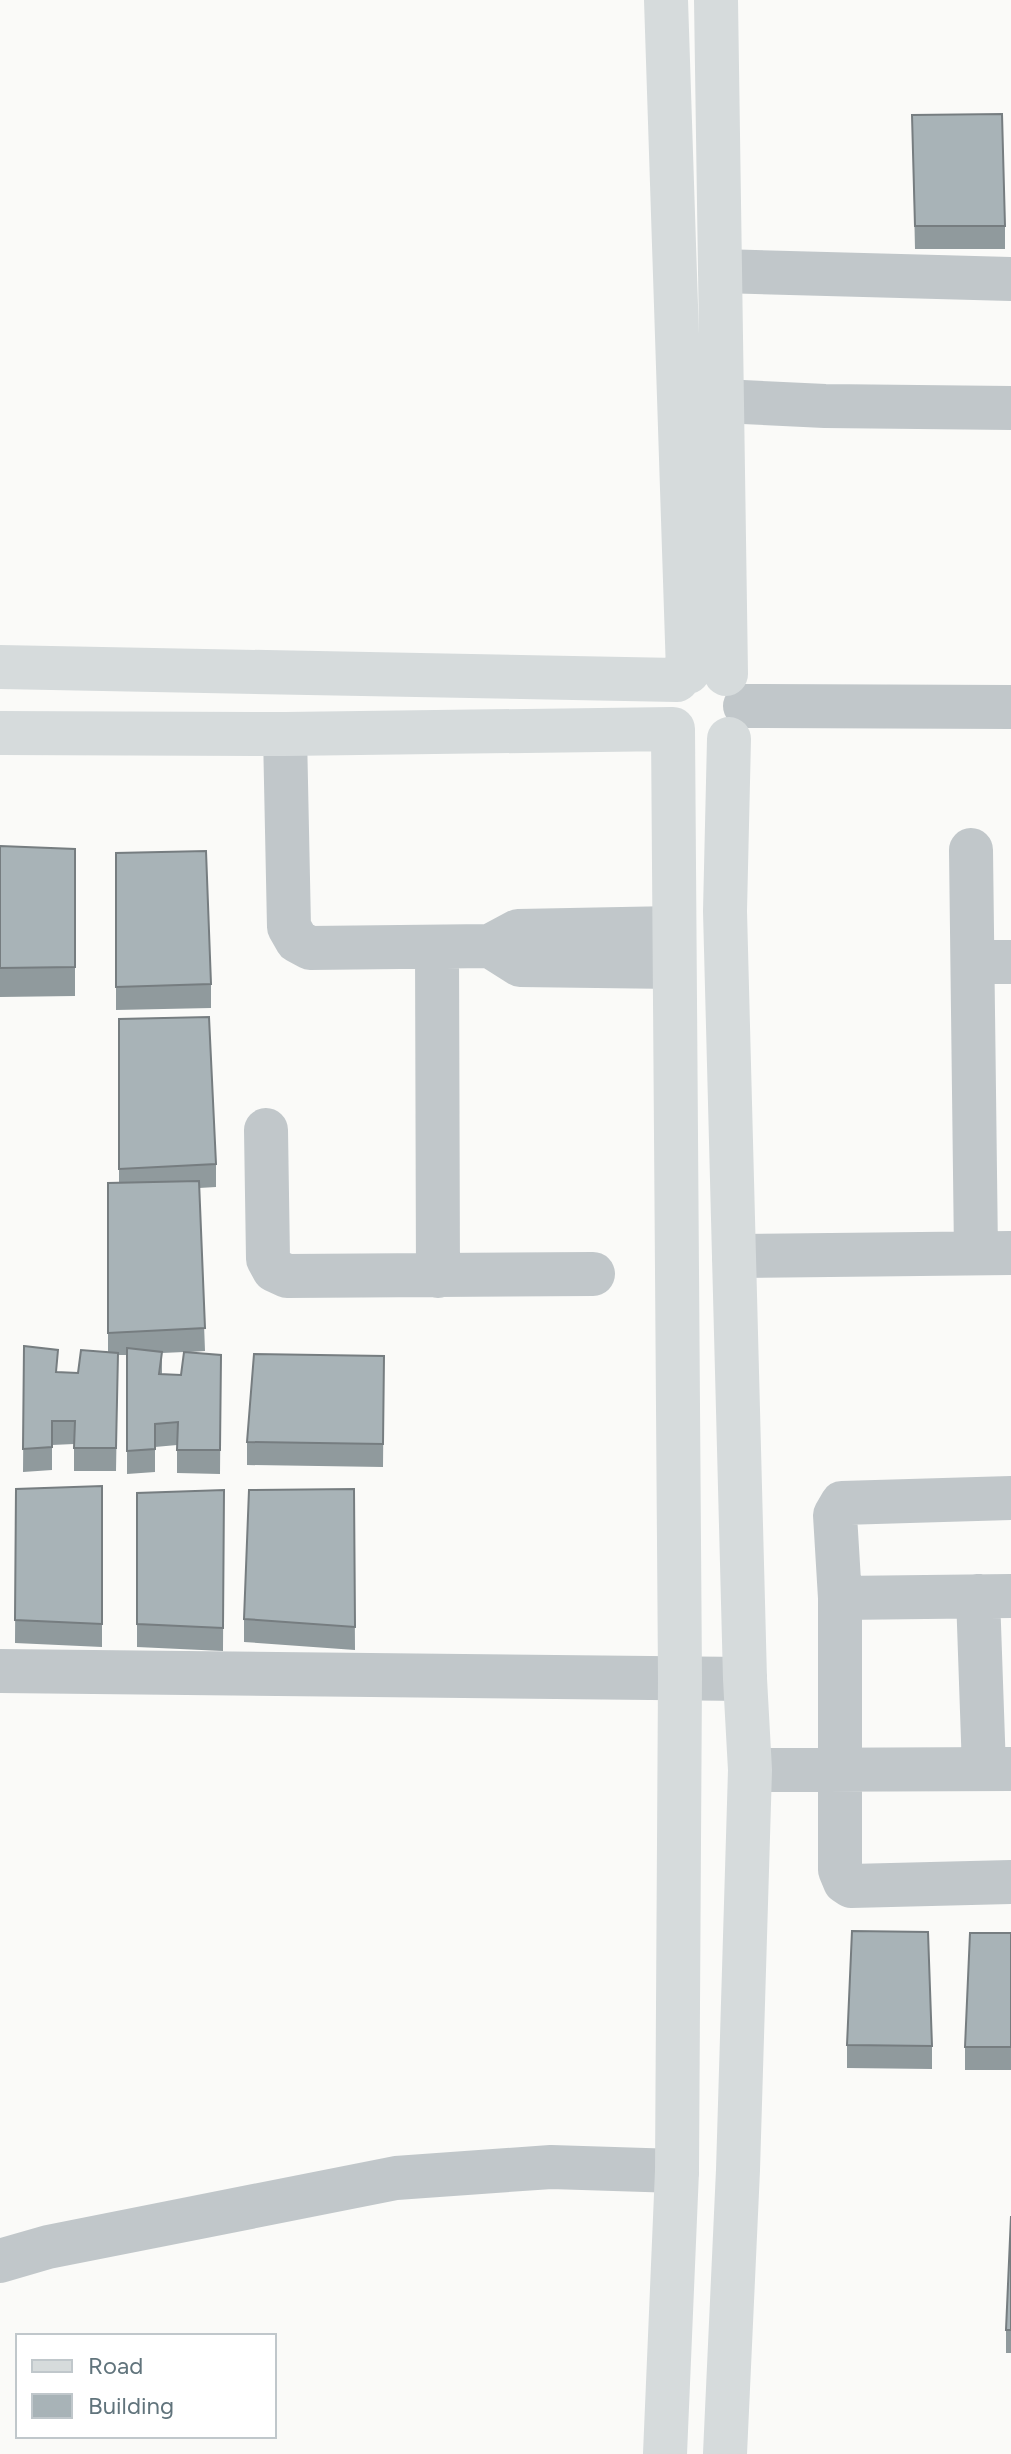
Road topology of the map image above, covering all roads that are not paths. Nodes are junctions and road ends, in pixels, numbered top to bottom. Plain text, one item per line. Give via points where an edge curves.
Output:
1 (666, 0) edge
2 (716, 0) edge
3 (720, 271) junction
4 (1011, 279) edge
5 (722, 401) junction
6 (1011, 408) edge
7 (0, 667) edge
8 (713, 694) junction
9 (1011, 707) edge
10 (673, 729) junction
11 (0, 733) edge
12 (285, 734) junction
13 (971, 850) dead end
14 (437, 947) junction
15 (674, 947) junction
16 (992, 962) edge
17 (266, 1130) dead end
18 (994, 1253) edge
19 (734, 1256) junction
20 (593, 1274) dead end
21 (438, 1276) junction
22 (1011, 1498) edge
23 (994, 1596) edge
24 (840, 1598) junction
25 (0, 1671) edge
26 (680, 1678) junction
27 (745, 1679) junction
28 (997, 1769) edge
29 (750, 1770) junction
30 (839, 1770) junction
31 (1011, 1882) edge
32 (677, 2171) junction
33 (0, 2261) edge
34 (665, 2454) edge
35 (725, 2454) edge

1 - 8 street
2 - 3 street
3 - 4 street
3 - 5 street
5 - 6 street
5 - 8 street
7 - 8 street
8 - 9 street
8 - 10 street via 666,703
8 - 10 street via 717,744 681,738
8 - 19 street
10 - 12 street
10 - 15 street
11 - 12 street
12 - 14 street via 289,927 297,941 310,948
13 - 16 street
14 - 15 street via 490,946 520,965
14 - 21 street
15 - 26 street
16 - 18 street
17 - 21 street via 268,1259 274,1270 287,1276
18 - 19 street
19 - 27 street
20 - 21 street
22 - 24 street via 842,1503 835,1515
23 - 24 street
23 - 28 street
24 - 30 street
25 - 26 street
26 - 27 street
26 - 32 street
27 - 29 street
28 - 30 street
29 - 30 street
29 - 35 street
30 - 31 street via 840,1870 851,1886
32 - 33 street via 551,2167 396,2178
32 - 34 street

